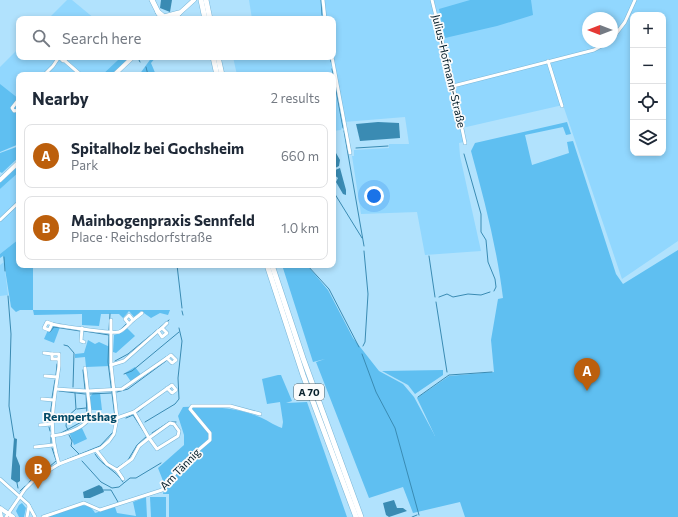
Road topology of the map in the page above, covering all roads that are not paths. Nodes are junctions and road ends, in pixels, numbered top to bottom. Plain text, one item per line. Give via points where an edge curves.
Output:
1 (152, 0) edge
2 (194, 0) edge
3 (201, 0) edge
4 (323, 0) edge
5 (432, 0) edge
6 (635, 0) edge
7 (207, 2) edge
8 (158, 12) junction
9 (179, 13) junction
10 (160, 16) edge
11 (163, 16) edge
12 (168, 16) edge
13 (176, 16) edge
14 (204, 16) edge
15 (209, 16) edge
16 (325, 16) edge
17 (618, 31) edge
18 (600, 48) edge
19 (57, 60) edge
20 (69, 60) edge
21 (130, 60) edge
22 (214, 60) edge
23 (219, 60) edge
24 (333, 60) edge
25 (63, 61) joint
26 (548, 61) junction
27 (53, 66) junction
28 (72, 66) junction
29 (47, 72) edge
30 (78, 72) edge
31 (117, 72) edge
32 (216, 72) edge
33 (221, 72) edge
34 (335, 72) edge
35 (336, 78) edge
36 (453, 86) junction
37 (16, 103) edge
38 (562, 106) dead end
39 (16, 110) edge
40 (465, 143) dead end
41 (350, 153) dead end
42 (16, 165) edge
43 (0, 180) edge
44 (16, 205) edge
45 (0, 220) edge
46 (268, 268) edge
47 (273, 268) edge
48 (142, 313) dead end
49 (111, 320) dead end
50 (133, 320) junction
51 (167, 323) dead end
52 (52, 324) dead end
53 (129, 324) junction
54 (82, 328) junction
55 (162, 328) junction
56 (158, 331) junction
57 (111, 333) junction
58 (84, 342) dead end
59 (44, 353) dead end
60 (167, 358) dead end
61 (111, 365) junction
62 (85, 368) dead end
63 (44, 376) dead end
64 (57, 378) junction
65 (167, 388) dead end
66 (56, 389) junction
67 (114, 390) junction
68 (88, 391) junction
69 (42, 398) dead end
70 (54, 400) junction
71 (134, 412) junction
72 (260, 414) dead end
73 (117, 418) junction
74 (51, 424) junction
75 (40, 425) dead end
76 (52, 436) junction
77 (149, 438) junction
78 (53, 445) junction
79 (35, 447) dead end
80 (96, 450) junction
81 (59, 464) junction
82 (117, 470) junction
83 (0, 478) edge
84 (123, 479) dead end
85 (20, 497) junction
86 (29, 506) junction
87 (0, 508) edge
88 (0, 512) edge
89 (7, 515) edge
90 (1, 517) edge
91 (13, 517) edge
92 (28, 517) edge
93 (35, 517) edge
94 (43, 517) edge
95 (356, 517) edge
96 (361, 517) edge

1 - 8 highway
2 - 9 main road
3 - 14 highway
4 - 16 street
5 - 36 street, Julius-Hofmann-Straße
6 - 17 street
7 - 15 highway
8 - 10 highway
8 - 11 highway
9 - 12 highway
9 - 13 main road
18 - 26 street
19 - 27 street
20 - 28 street
21 - 31 main road
22 - 32 highway
23 - 33 highway
24 - 34 street
25 - 27 street
25 - 28 street
26 - 36 street
26 - 38 street
27 - 29 street
28 - 30 street
35 - 41 street
36 - 40 street, Julius-Hofmann-Straße
37 - 39 street via 12,108
42 - 43 main road
44 - 45 street
46 - 95 highway, A 70 via 303,375
47 - 96 highway, A 70 via 305,365
48 - 50 street
49 - 57 street
50 - 53 street
50 - 53 street via 129,315 125,319
51 - 55 street
52 - 54 street
53 - 57 street via 121,332
54 - 57 street
54 - 58 street via 81,341
55 - 56 street
55 - 56 street via 167,333 162,337
56 - 61 street via 124,361
57 - 61 street
59 - 64 street via 59,354
60 - 67 street via 126,388
61 - 67 street
62 - 68 street
63 - 64 street
64 - 66 street
65 - 71 street
66 - 68 street
66 - 70 street
67 - 68 street
67 - 73 street
68 - 76 street via 88,420 69,432
69 - 70 street
70 - 74 street
71 - 73 street
71 - 77 street
72 - 94 street, Am Tännig via 230,406 192,406 190,409 210,433 210,440 183,463 162,490 102,510 96,510 84,503
73 - 80 street via 112,437 106,445
74 - 75 street
74 - 76 street
76 - 78 street
77 - 77 street via 170,423 179,431 178,436 158,449
77 - 82 street via 138,446 129,462
78 - 79 street
78 - 81 street
80 - 81 street
80 - 82 street via 107,464
81 - 85 street via 35,479
82 - 84 street
83 - 85 street
85 - 86 street
85 - 89 street
86 - 92 street
86 - 93 street
87 - 89 main road
88 - 90 main road
89 - 91 main road

